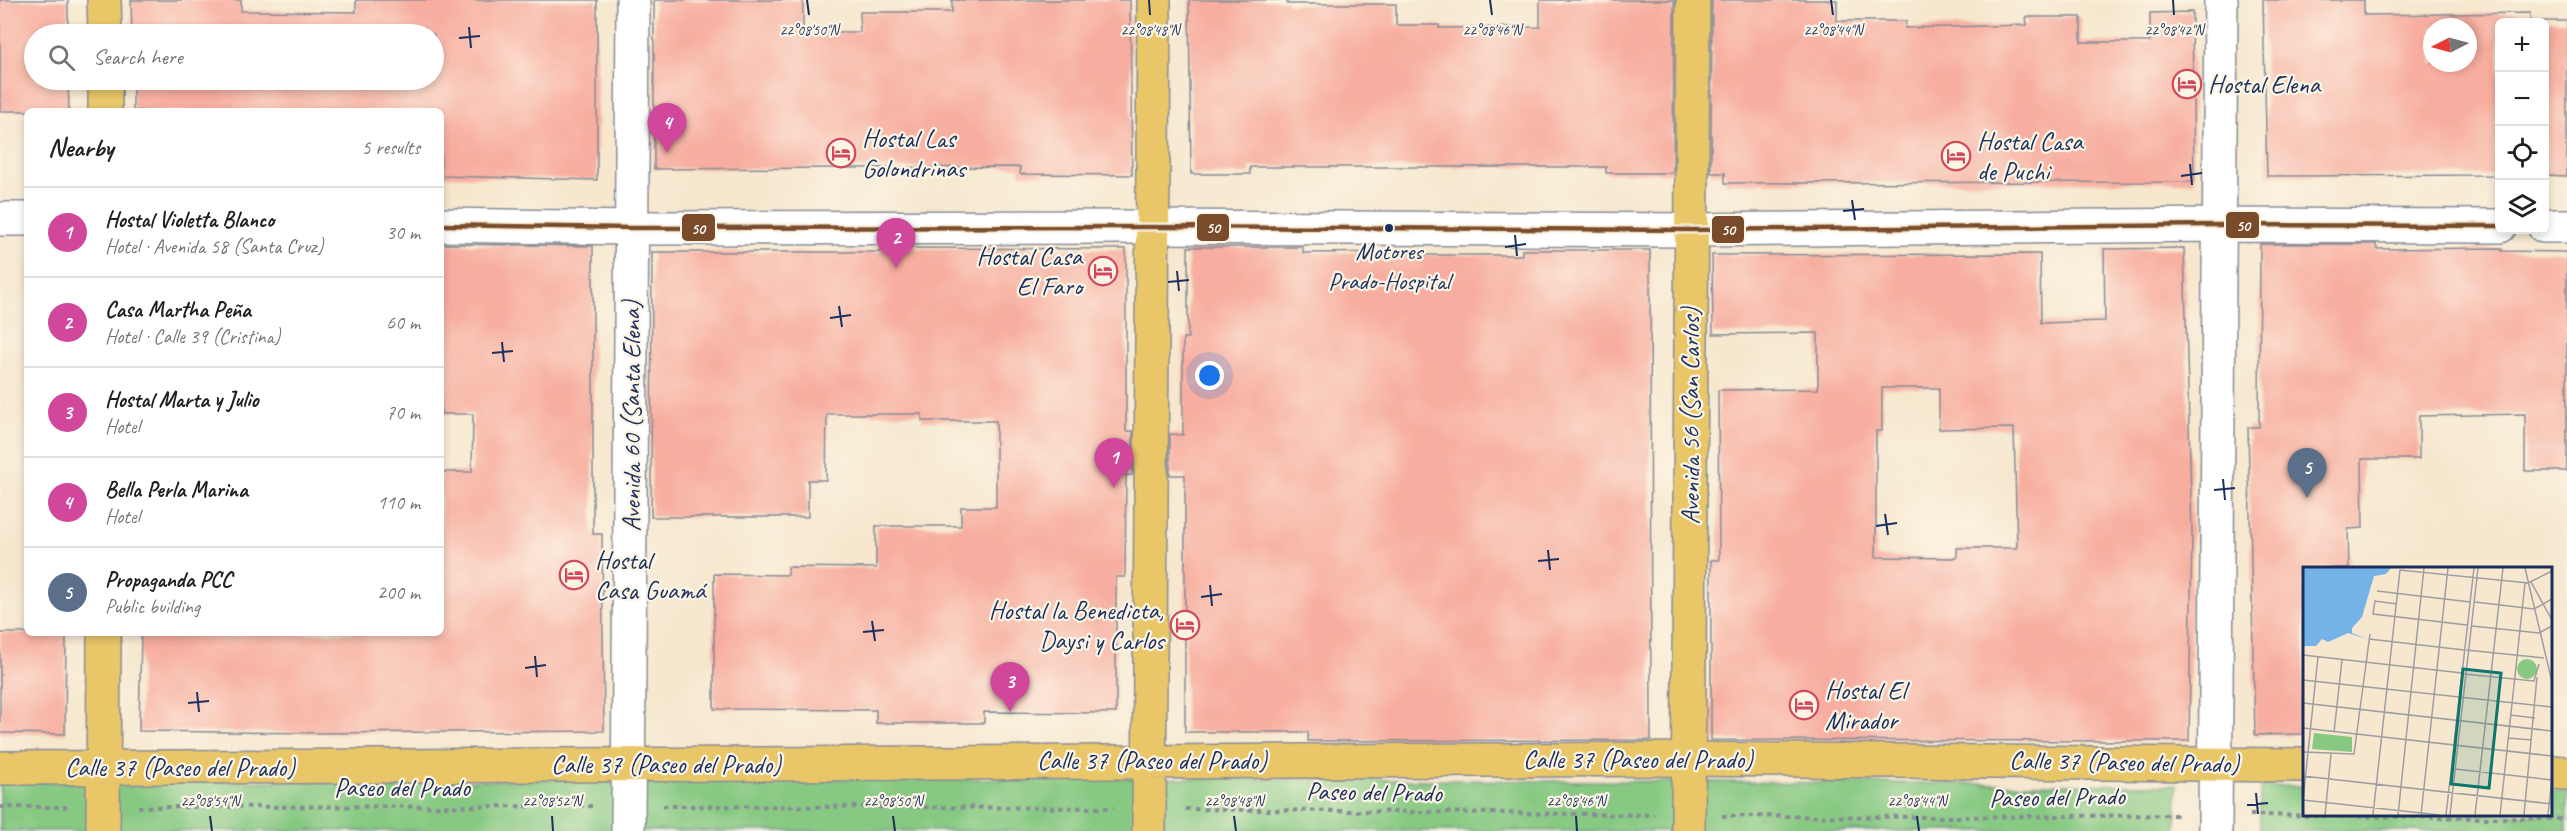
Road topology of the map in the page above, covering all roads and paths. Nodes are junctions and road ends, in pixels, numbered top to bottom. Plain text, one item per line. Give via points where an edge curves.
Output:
1 (104, 0) edge
2 (633, 0) edge
3 (1154, 0) edge
4 (1693, 0) edge
5 (2221, 0) edge
6 (105, 24) edge
7 (105, 90) edge
8 (105, 108) edge
9 (0, 219) edge
10 (24, 219) edge
11 (444, 225) edge
12 (2219, 225) junction
13 (2495, 226) edge
14 (2549, 226) edge
15 (2567, 226) edge
16 (1153, 227) junction
17 (632, 228) junction
18 (1691, 230) junction
19 (104, 636) edge
20 (1688, 759) junction
21 (1150, 760) junction
22 (2216, 763) junction
23 (629, 764) junction
24 (2303, 765) edge
25 (0, 768) edge
26 (103, 768) junction
27 (2552, 772) edge
28 (2567, 773) edge
29 (0, 807) edge
30 (103, 819) edge
31 (628, 819) edge
32 (2567, 819) edge
33 (1149, 820) edge
34 (1688, 823) edge
35 (2215, 823) edge

1 - 6 main road
2 - 17 street, Avenida 60 (Santa Elena)
3 - 16 main road
4 - 18 main road, Avenida 56 (San Carlos)
5 - 12 street
7 - 8 main road
9 - 10 street
11 - 17 street
12 - 13 street
12 - 18 street
12 - 22 street
14 - 15 street
16 - 17 street
16 - 18 street
16 - 21 main road
17 - 23 street, Avenida 60 (Santa Elena)
18 - 20 main road, Avenida 56 (San Carlos)
19 - 26 main road
20 - 21 main road, Calle 37 (Paseo del Prado)
20 - 22 main road, Calle 37 (Paseo del Prado)
20 - 34 main road, Avenida 56 (San Carlos)
21 - 23 main road, Calle 37 (Paseo del Prado)
21 - 33 main road
22 - 24 main road, Calle 37 (Paseo del Prado)
22 - 35 street
23 - 26 main road, Calle 37 (Paseo del Prado)
23 - 31 street, Avenida 60 (Santa Elena)
25 - 26 main road, Calle 37 (Paseo del Prado)
26 - 30 main road
27 - 28 main road
29 - 30 path, Paseo del Prado
30 - 31 path, Paseo del Prado
31 - 33 path, Paseo del Prado
32 - 35 path, Paseo del Prado
33 - 34 path, Paseo del Prado
34 - 35 path, Paseo del Prado via 1945,817

